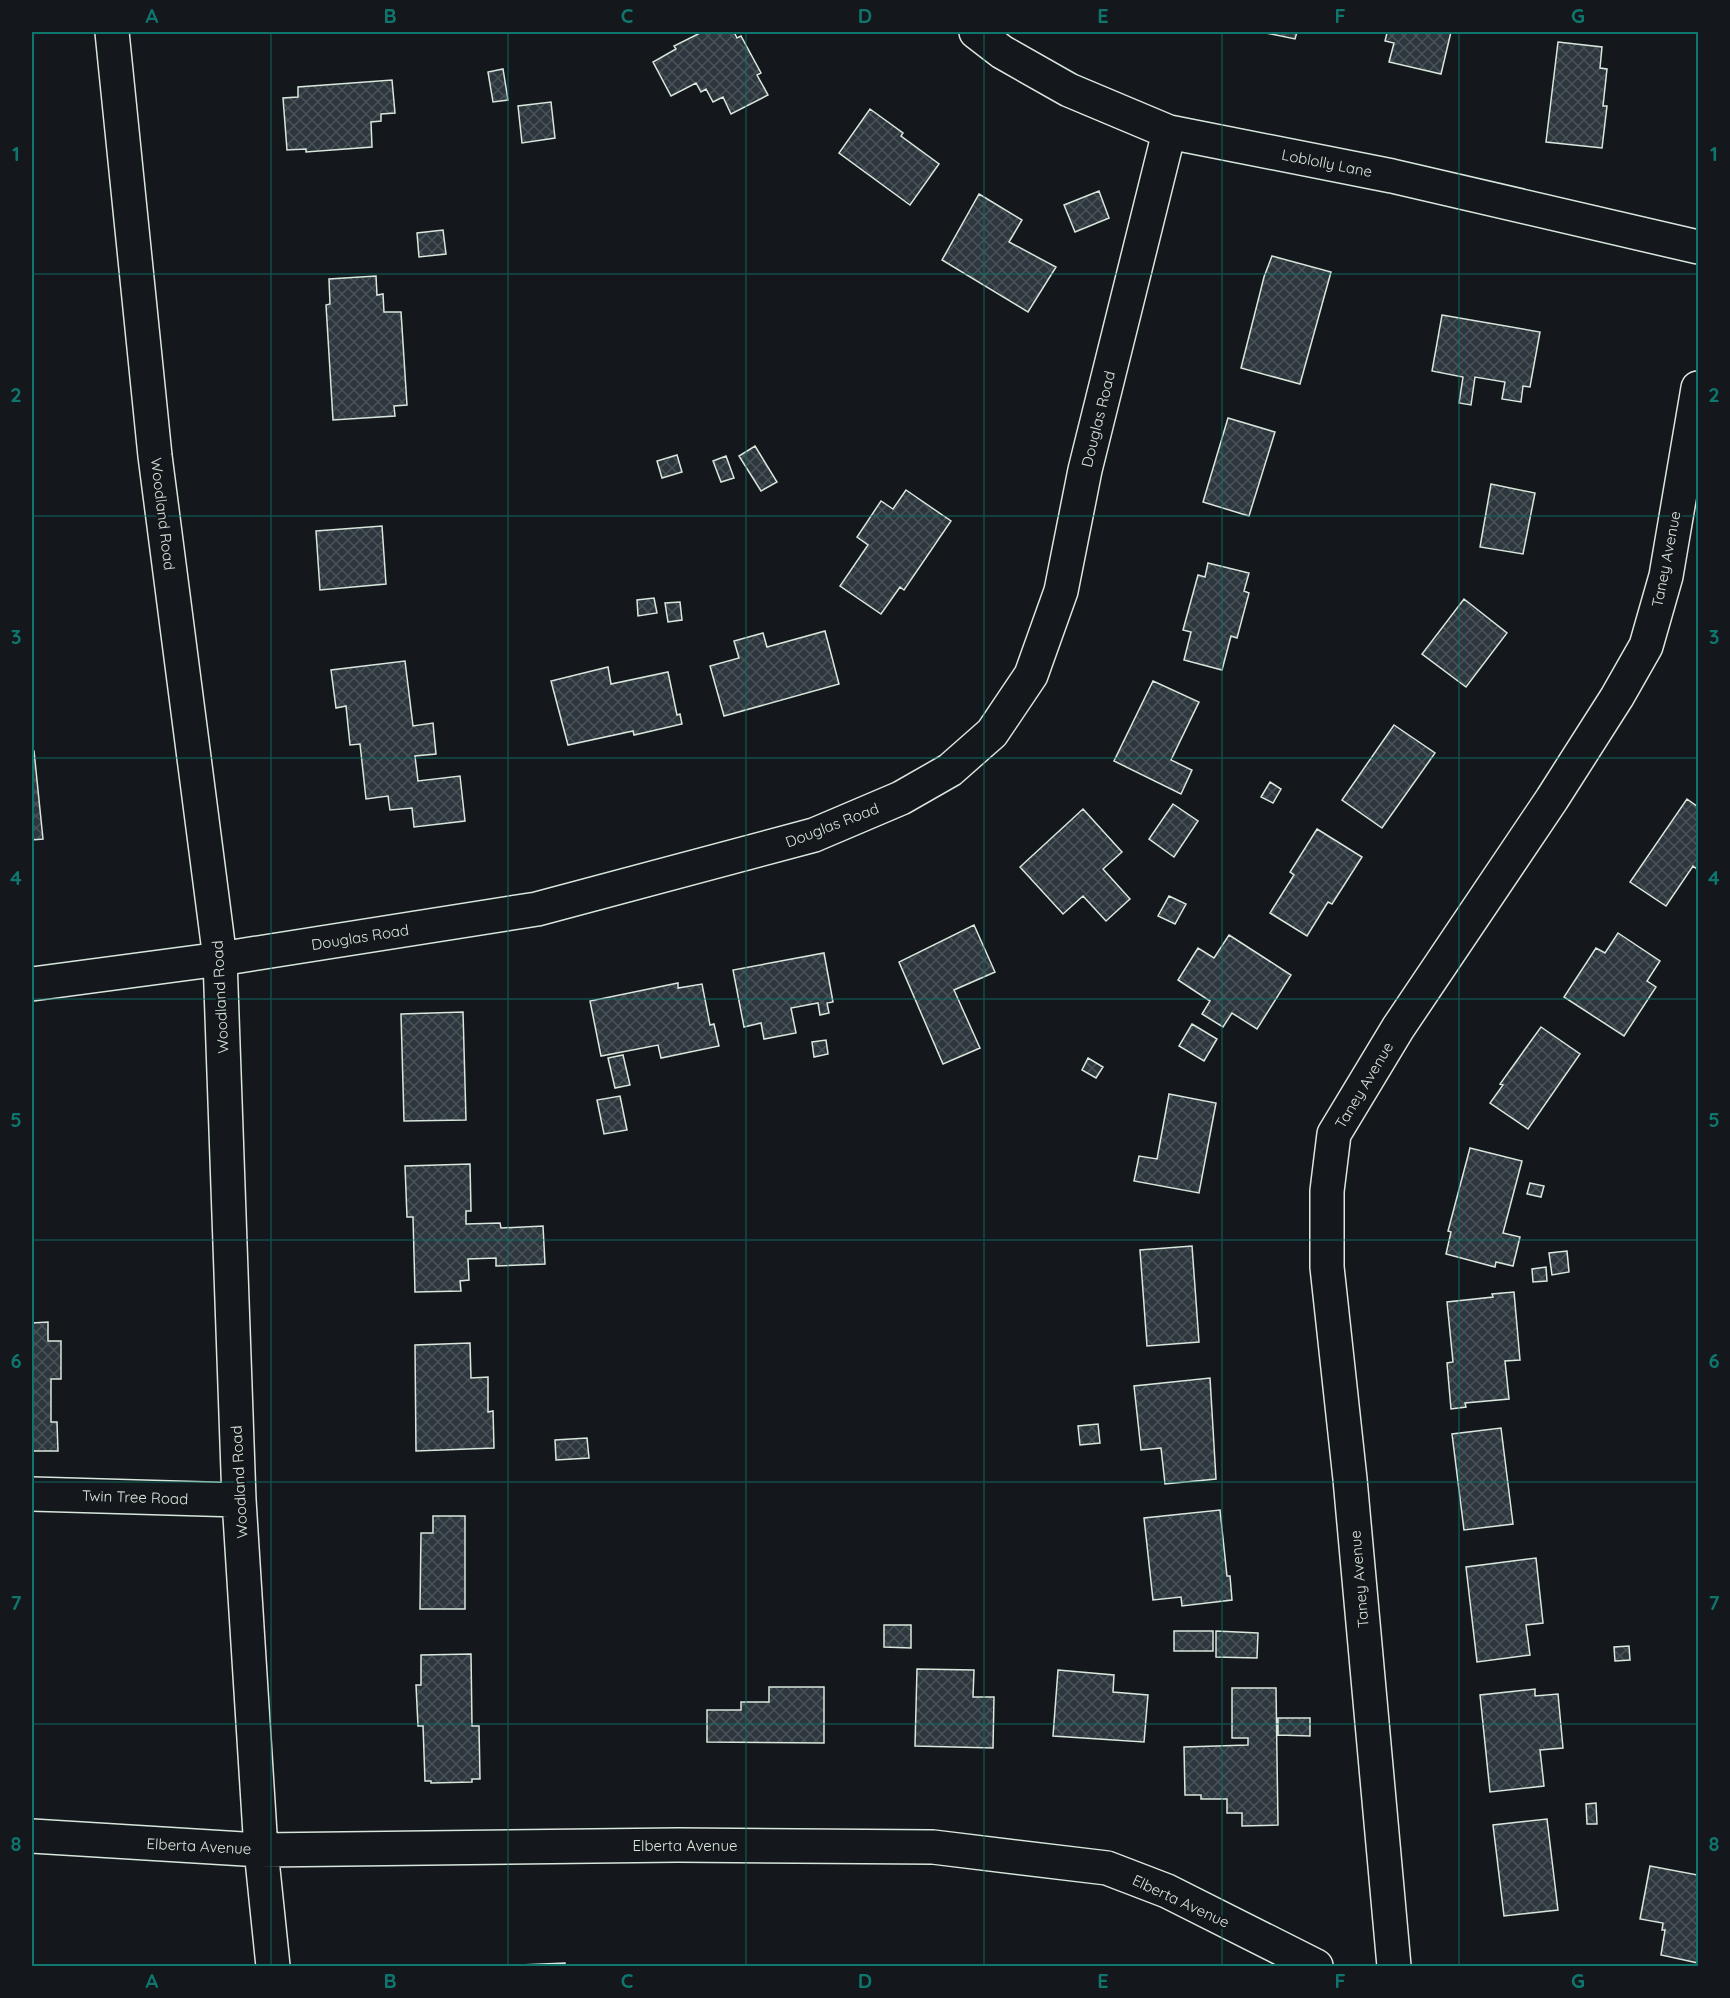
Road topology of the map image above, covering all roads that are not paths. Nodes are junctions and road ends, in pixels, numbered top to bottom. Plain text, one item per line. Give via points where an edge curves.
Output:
1 (112, 32) edge
2 (976, 32) edge
3 (1169, 132) junction
4 (1698, 248) edge
5 (1698, 388) edge
6 (220, 959) junction
7 (32, 984) edge
8 (32, 1494) edge
9 (239, 1500) junction
10 (32, 1836) edge
11 (261, 1850) junction
12 (273, 1966) edge
13 (1316, 1966) edge
14 (1394, 1966) edge

1 - 6 street, Woodland Road via 155,456
2 - 3 street, Loblolly Lane via 1002,52 1069,90
3 - 4 street, Loblolly Lane via 1392,176
3 - 6 street, Douglas Road via 1085,470 1061,591 1031,675 993,733 950,770 901,798 814,834 537,909
5 - 14 street, Taney Avenue via 1666,576 1646,646 1564,780 1398,1028 1334,1134 1327,1191 1327,1267
6 - 7 street, Douglas Road
6 - 9 street, Woodland Road
8 - 9 street, Twin Tree Road
9 - 11 street, Woodland Road
10 - 11 street, Elberta Avenue
11 - 12 street, Woodland Road
11 - 13 street, Elberta Avenue via 678,1845 921,1847 1044,1858 1107,1868 1167,1891

